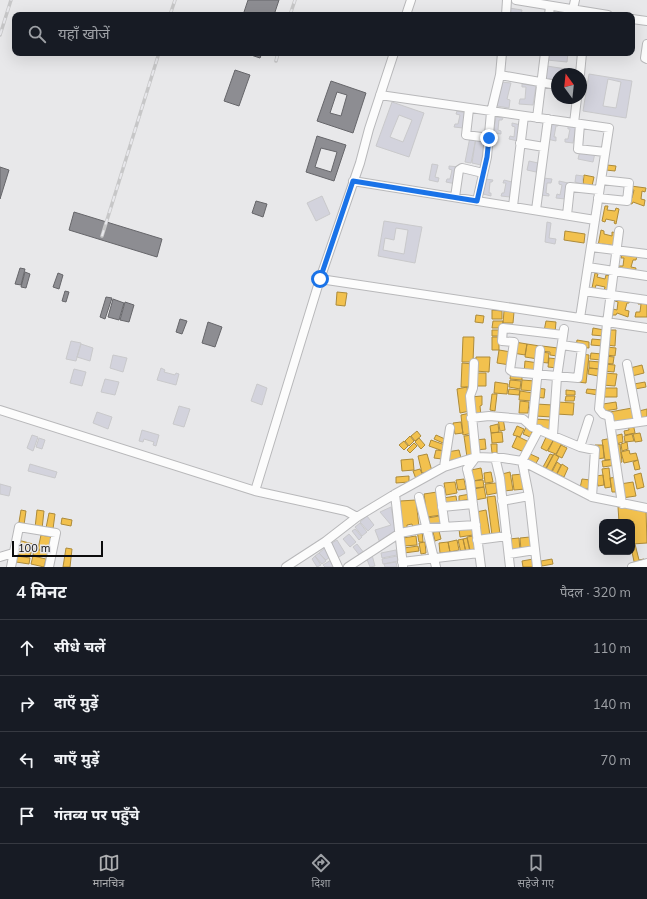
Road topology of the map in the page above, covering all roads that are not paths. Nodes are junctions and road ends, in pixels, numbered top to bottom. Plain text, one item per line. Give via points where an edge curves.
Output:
1 (411, 0) edge
2 (507, 0) edge
3 (516, 0) edge
4 (575, 0) edge
5 (550, 6) junction
6 (573, 9) junction
7 (407, 12) edge
8 (506, 12) edge
9 (549, 12) edge
10 (584, 12) edge
11 (635, 19) edge
12 (647, 21) edge
13 (647, 44) edge
14 (393, 56) edge
15 (502, 56) edge
16 (545, 56) edge
17 (582, 56) edge
18 (647, 58) edge
19 (581, 68) edge
20 (500, 75) junction
21 (542, 83) junction
22 (551, 84) edge
23 (380, 95) junction
24 (577, 104) edge
25 (469, 109) junction
26 (491, 112) junction
27 (524, 116) junction
28 (537, 118) junction
29 (548, 119) junction
30 (577, 123) junction
31 (489, 138) junction
32 (520, 143) junction
33 (544, 147) junction
34 (605, 152) junction
35 (483, 172) junction
36 (601, 180) junction
37 (353, 181) junction
38 (599, 194) junction
39 (455, 197) junction
40 (477, 201) junction
41 (512, 206) junction
42 (536, 210) junction
43 (567, 215) junction
44 (595, 220) junction
45 (619, 231) dead end
46 (591, 247) junction
47 (616, 251) junction
48 (647, 254) edge
49 (588, 266) junction
50 (613, 271) junction
51 (647, 276) edge
52 (320, 279) junction
53 (584, 291) junction
54 (610, 296) junction
55 (647, 300) edge
56 (580, 318) junction
57 (607, 323) junction
58 (647, 328) edge
59 (562, 344) junction
60 (540, 350) dead end
61 (474, 364) dead end
62 (627, 364) dead end
63 (536, 375) junction
64 (557, 377) junction
65 (0, 410) edge
66 (471, 418) junction
67 (589, 420) dead end
68 (647, 421) edge
69 (638, 422) junction
70 (611, 426) junction
71 (450, 428) dead end
72 (535, 428) junction
73 (553, 435) junction
74 (580, 447) junction
75 (476, 457) junction
76 (495, 457) junction
77 (522, 461) junction
78 (444, 463) junction
79 (454, 464) junction
80 (467, 469) junction
81 (440, 490) dead end
82 (255, 491) junction
83 (395, 494) junction
84 (530, 496) junction
85 (419, 497) dead end
86 (592, 497) junction
87 (502, 501) junction
88 (473, 504) junction
89 (622, 504) junction
90 (442, 507) junction
91 (647, 508) edge
92 (357, 517) junction
93 (476, 525) junction
94 (445, 527) junction
95 (426, 528) junction
96 (400, 533) junction
97 (507, 536) junction
98 (326, 540) junction
99 (477, 540) junction
100 (535, 550) junction
101 (13, 553) junction
102 (479, 553) junction
103 (509, 554) junction
104 (0, 557) edge
105 (435, 563) edge
106 (647, 563) edge
107 (403, 565) edge
108 (11, 567) edge
109 (50, 567) edge
110 (286, 567) edge
111 (338, 567) edge
112 (348, 567) edge
113 (481, 567) edge
114 (510, 567) edge
115 (537, 567) edge
116 (632, 567) edge

1 - 7 street
2 - 8 street
3 - 5 street
4 - 6 street
5 - 6 street
5 - 9 street
6 - 10 street
11 - 12 street
13 - 18 street
14 - 23 street
15 - 20 street
16 - 21 street
17 - 19 street
20 - 21 street
20 - 26 street
21 - 22 street
21 - 28 street
23 - 25 street
23 - 37 street
24 - 30 street
25 - 26 street
25 - 31 street via 466,135
26 - 27 street
26 - 31 street
27 - 28 street
27 - 32 street
28 - 29 street
29 - 30 street
29 - 33 street
30 - 34 street via 578,149
30 - 34 street via 609,128
31 - 35 street
32 - 33 street
32 - 41 street
33 - 42 street
34 - 36 street
35 - 39 street via 462,168 459,170
35 - 40 street
36 - 38 street
36 - 38 street via 629,183 627,201
37 - 39 street
37 - 52 street
38 - 43 street via 570,187
38 - 44 street
39 - 40 street
40 - 41 street
41 - 42 street
42 - 43 street
43 - 44 street
44 - 46 street
45 - 47 street
46 - 47 street
46 - 49 street
47 - 48 street
47 - 50 street
49 - 50 street
49 - 53 street
50 - 51 street
50 - 54 street
52 - 56 street
52 - 82 street
53 - 54 street
53 - 56 street
54 - 55 street
54 - 57 street
56 - 57 street
57 - 58 street
57 - 70 street via 600,409 603,414 610,416
59 - 63 street via 563,332 503,328 502,341 514,342 510,370
59 - 64 street
59 - 64 street via 582,348 578,378
60 - 63 street
61 - 66 street via 470,396
62 - 69 street
63 - 64 street
63 - 72 street
64 - 73 street
65 - 82 street
66 - 72 street via 489,416 523,419
66 - 75 street
67 - 74 street
68 - 69 street
69 - 70 street
70 - 89 street
71 - 78 street
72 - 73 street
72 - 77 street
73 - 74 street
74 - 86 street via 595,450
75 - 76 street
75 - 79 street
75 - 80 street
76 - 77 street
76 - 87 street
77 - 84 street
77 - 86 street
78 - 79 street
78 - 83 street
79 - 80 street
80 - 88 street
81 - 90 street
82 - 92 street via 346,511
83 - 92 street
83 - 96 street
84 - 87 street
84 - 100 street
85 - 95 street
86 - 89 street
87 - 97 street
88 - 90 street
88 - 93 street
89 - 91 street
90 - 94 street
92 - 98 street
93 - 94 street
93 - 99 street
94 - 95 street
95 - 96 street
95 - 105 street
96 - 107 street
96 - 112 street
97 - 99 street
97 - 103 street
98 - 110 street
98 - 111 street
99 - 102 street
100 - 103 street
100 - 115 street
101 - 104 street
101 - 108 street
101 - 109 street via 19,527 56,533
102 - 105 street
102 - 113 street
103 - 114 street
105 - 107 street
106 - 116 street

